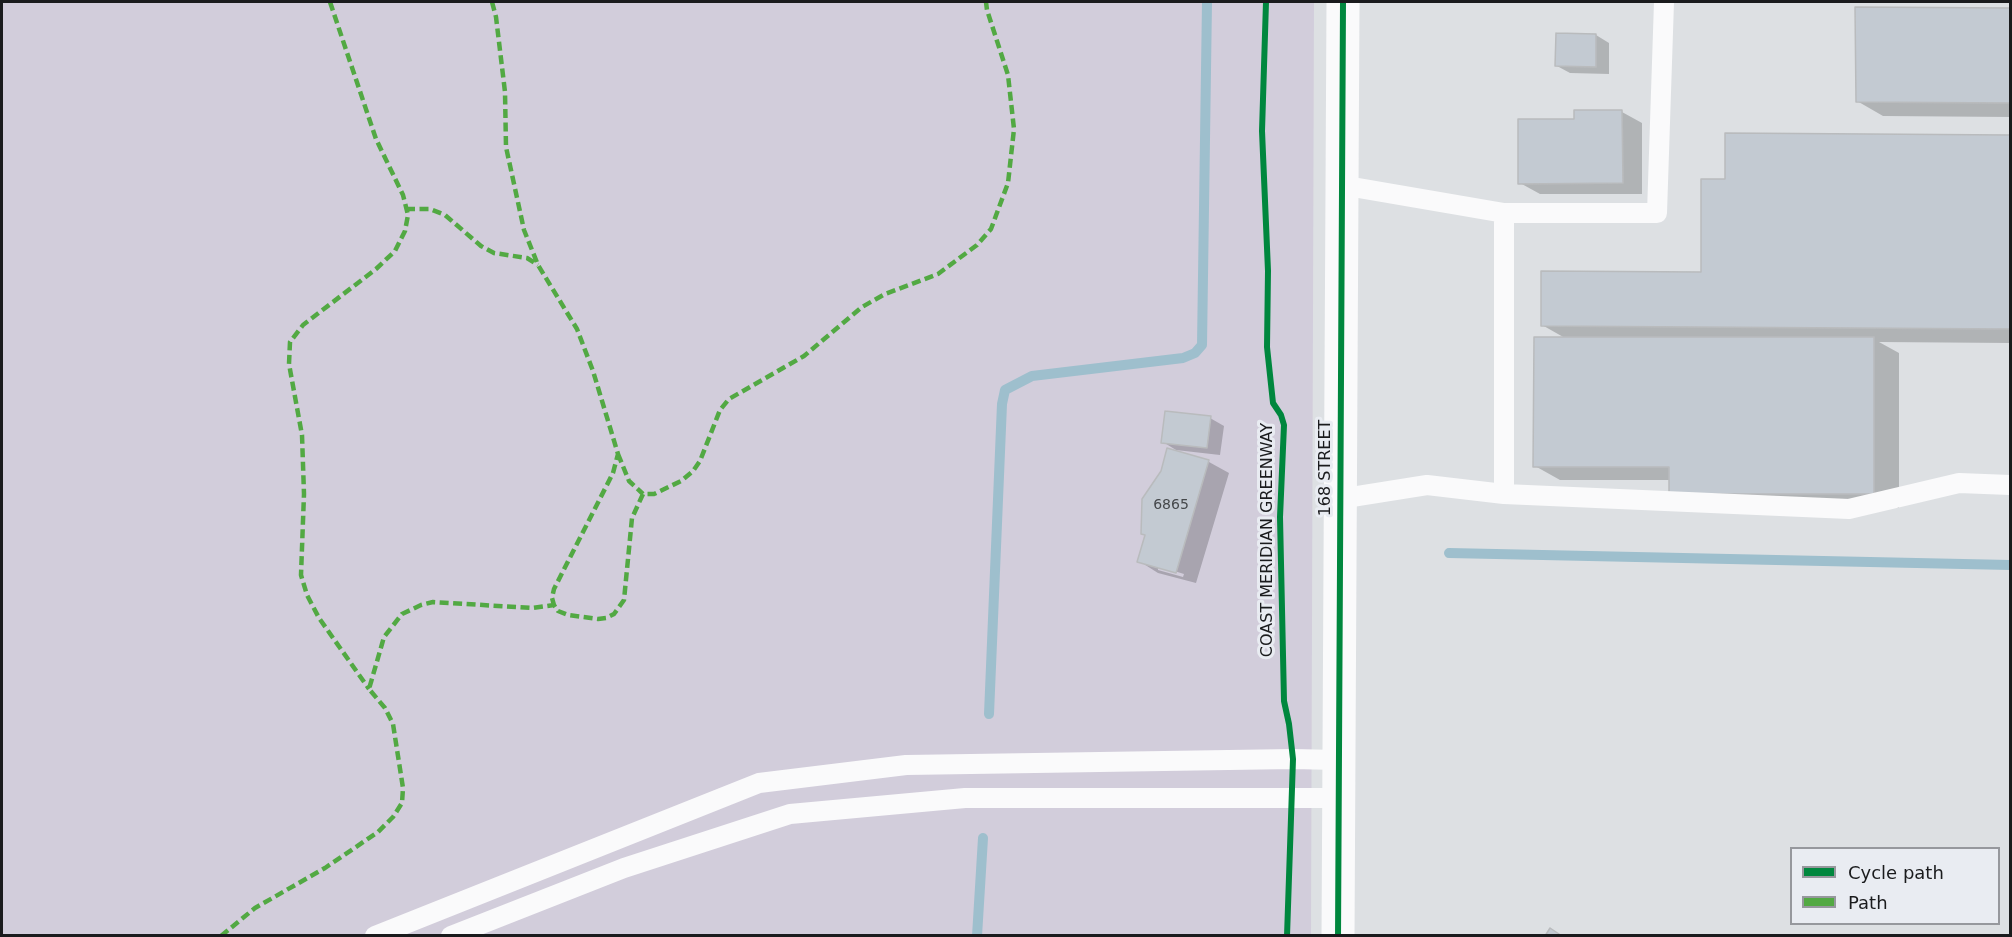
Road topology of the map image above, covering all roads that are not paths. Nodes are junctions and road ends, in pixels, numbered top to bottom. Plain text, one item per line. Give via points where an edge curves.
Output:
1 (1342, 2) edge
2 (1664, 2) edge
3 (1341, 185) junction
4 (1504, 213) junction
5 (2010, 484) edge
6 (1504, 494) junction
7 (1339, 499) junction
8 (1338, 760) junction
9 (1338, 798) junction
10 (375, 936) edge
11 (452, 936) edge
12 (1338, 936) edge

1 - 3 main road, 168 STREET
2 - 4 lane via 1657,213
3 - 4 lane
3 - 7 main road, 168 STREET
4 - 6 lane
5 - 6 lane via 1959,483 1849,509
6 - 7 lane via 1426,485
7 - 8 main road, 168 STREET
8 - 9 main road, 168 STREET
8 - 10 lane via 906,765 759,783
9 - 11 lane via 965,798 790,814 624,868
9 - 12 main road, 168 STREET

